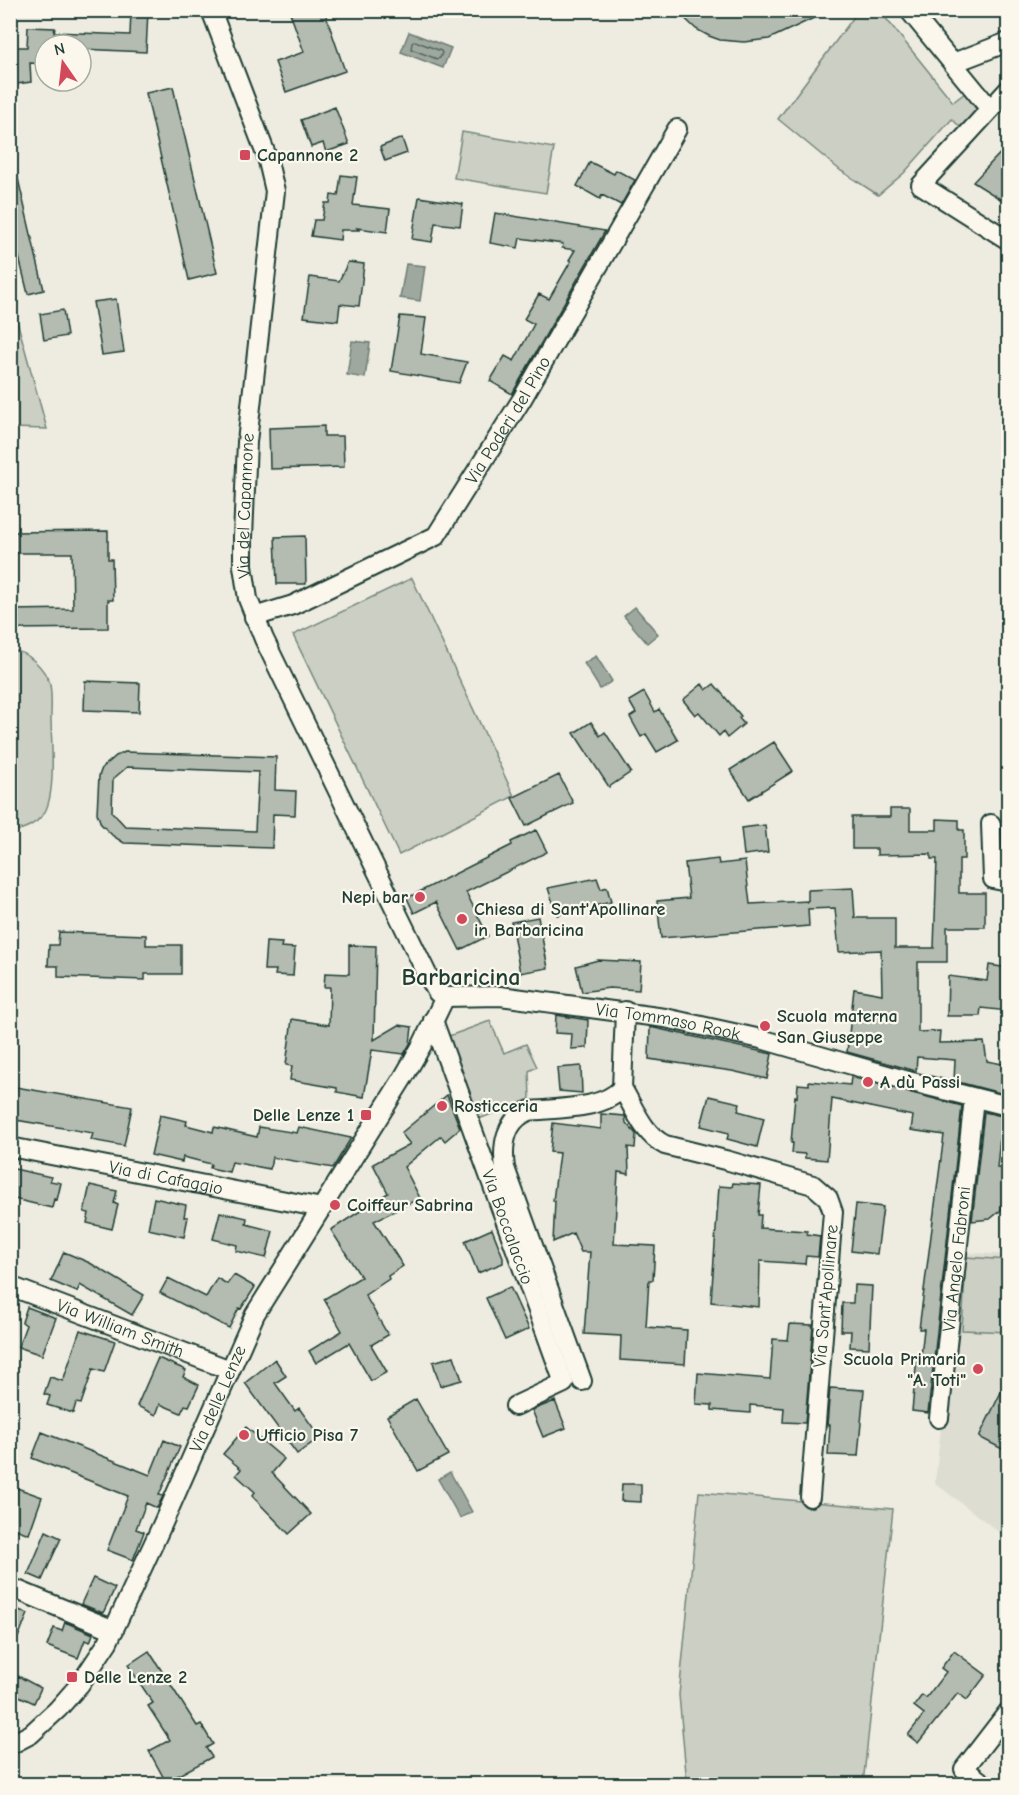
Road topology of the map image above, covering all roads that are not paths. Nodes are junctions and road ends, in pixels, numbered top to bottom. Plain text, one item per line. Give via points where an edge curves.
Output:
1 (211, 10) edge
2 (909, 10) edge
3 (1008, 42) edge
4 (953, 63) junction
5 (1008, 90) edge
6 (990, 109) junction
7 (677, 129) dead end
8 (1008, 240) edge
9 (254, 617) junction
10 (991, 824) dead end
11 (1008, 882) edge
12 (445, 998) junction
13 (625, 1011) junction
14 (433, 1020) junction
15 (622, 1088) junction
16 (974, 1098) junction
17 (1008, 1106) edge
18 (10, 1147) edge
19 (322, 1208) junction
20 (10, 1286) edge
21 (230, 1370) junction
22 (582, 1381) dead end
23 (515, 1406) dead end
24 (939, 1418) dead end
25 (810, 1497) dead end
26 (10, 1587) edge
27 (114, 1630) junction
28 (1008, 1712) edge
29 (10, 1746) edge
30 (984, 1785) edge

1 - 9 street, Via del Capannone via 267,157 275,191 245,477 243,566
2 - 4 street
3 - 4 street
4 - 6 street
5 - 6 street
6 - 8 street via 921,185
7 - 9 street, Via Poderi del Pino via 522,399 436,536 293,605
9 - 12 street, Via del Capannone via 426,972
10 - 11 street via 993,879
12 - 13 street, Via Tommaso Rook via 500,996
12 - 14 street, Via delle Lenze
13 - 15 street
13 - 16 street, Via Tommaso Rook via 761,1040
14 - 19 street, Via delle Lenze via 422,1045
14 - 23 street, Via Boccalaccio via 564,1383
15 - 22 street via 596,1104 522,1113 505,1141 505,1168
15 - 25 street, Via Sant'Apollinare via 657,1142 807,1183 822,1191 831,1202
16 - 17 street, Via Tommaso Rook
16 - 24 street, Via Angelo Fabroni
18 - 19 street, Via di Cafaggio
19 - 21 street, Via delle Lenze via 255,1314
20 - 21 street, Via William Smith
21 - 27 street, Via delle Lenze
26 - 27 street
27 - 29 street, Via delle Lenze via 95,1663 58,1709 31,1734
28 - 30 street via 964,1769

